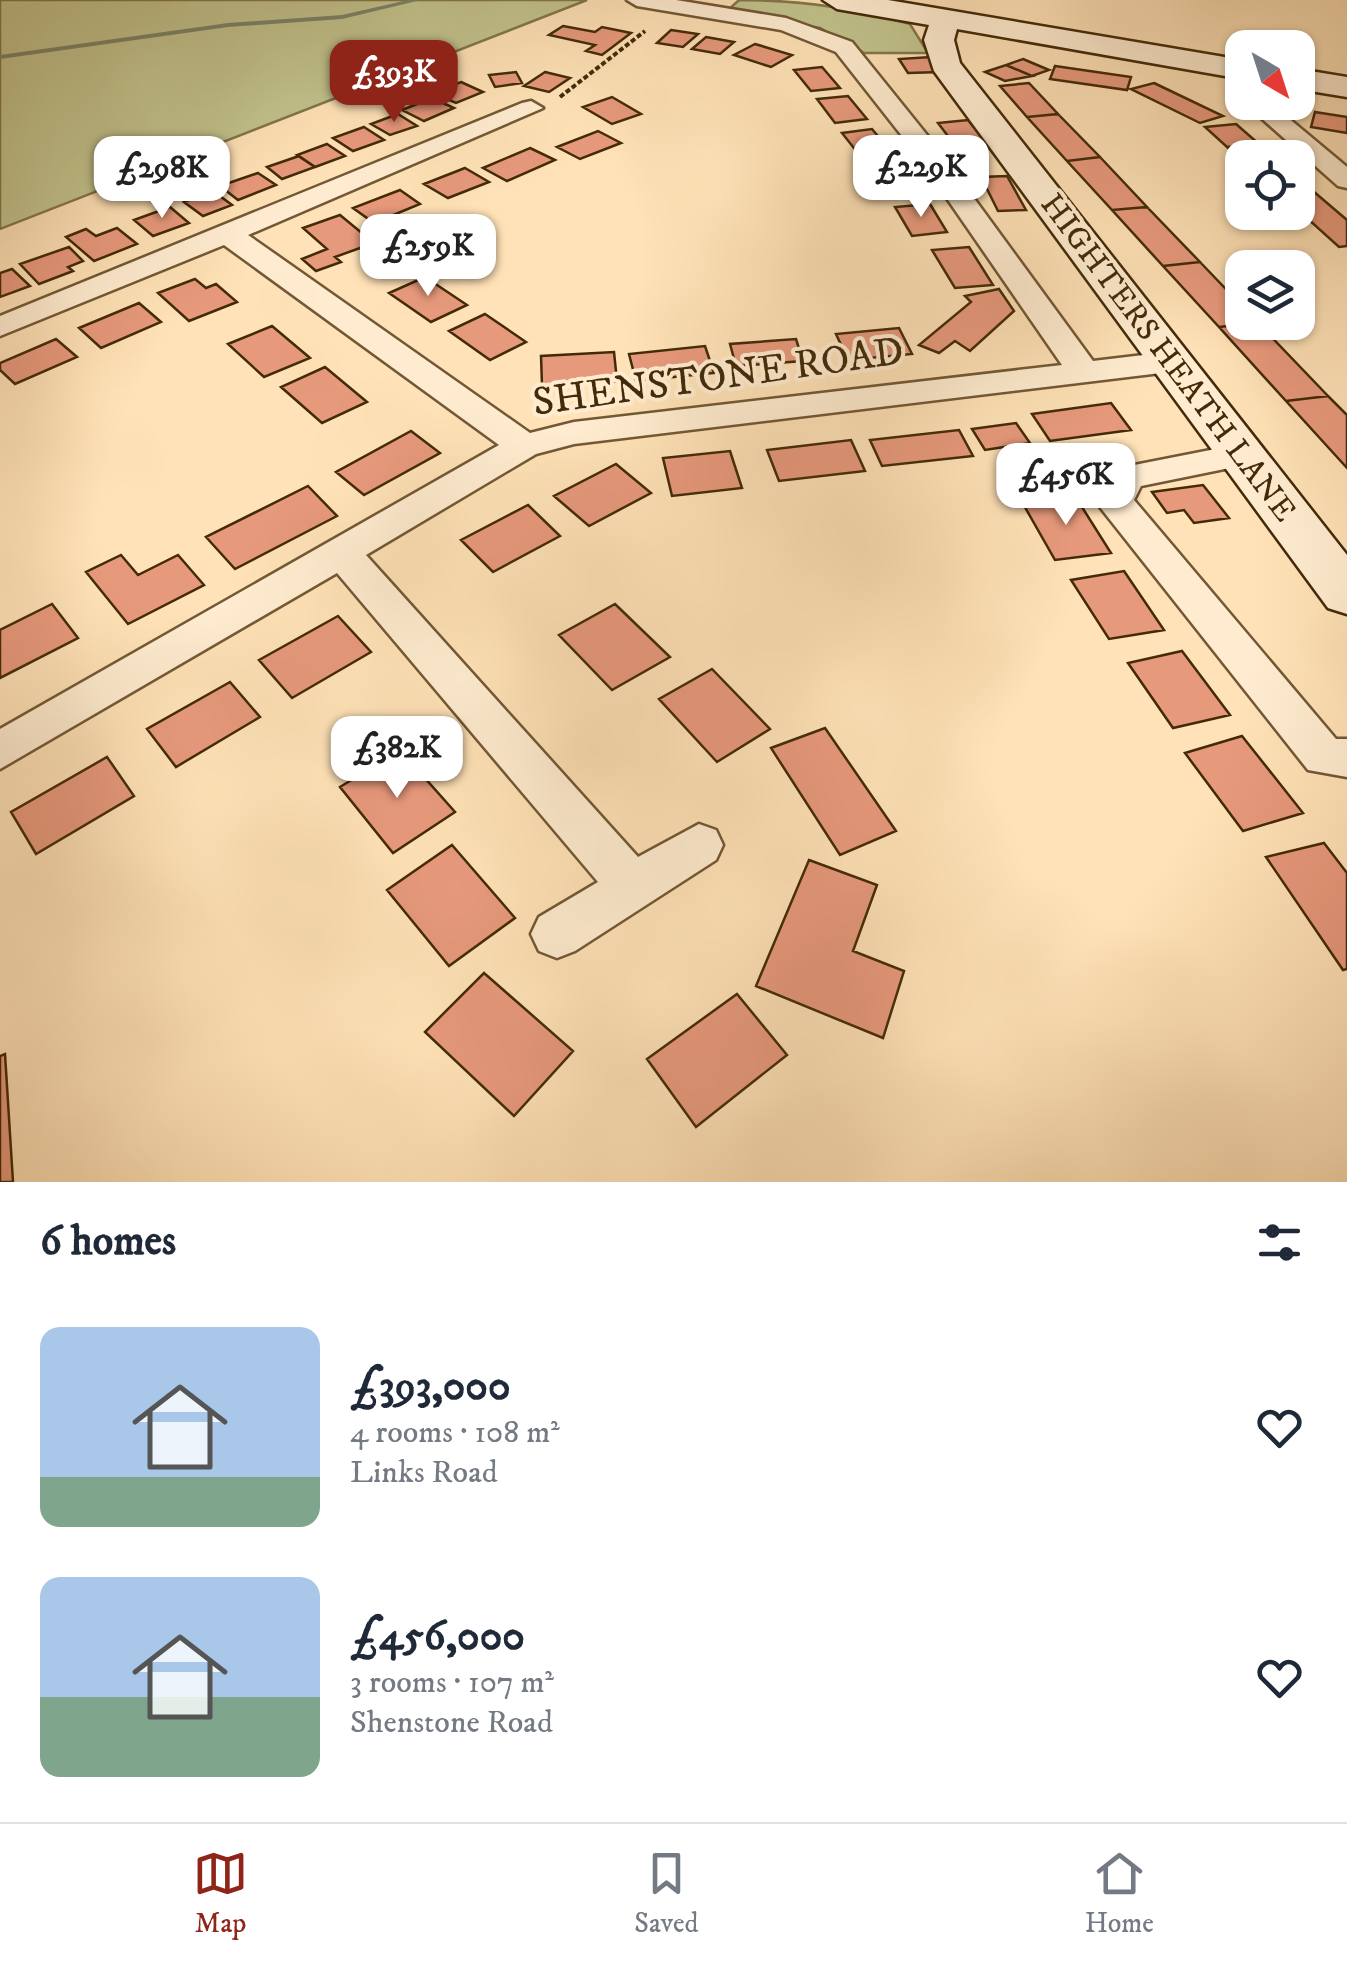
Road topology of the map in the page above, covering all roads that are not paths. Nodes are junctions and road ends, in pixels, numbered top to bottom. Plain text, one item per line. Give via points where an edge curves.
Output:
1 (637, 0) edge
2 (837, 0) edge
3 (714, 5) edge
4 (946, 18) junction
5 (1225, 69) edge
6 (1315, 82) edge
7 (1347, 88) edge
8 (504, 94) dead end
9 (531, 108) junction
10 (1275, 120) edge
11 (561, 123) dead end
12 (1347, 180) edge
13 (226, 232) junction
14 (0, 327) edge
15 (1169, 362) junction
16 (1084, 372) junction
17 (524, 446) junction
18 (1241, 455) junction
19 (344, 555) junction
20 (1347, 594) edge
21 (0, 751) edge
22 (1347, 758) edge
23 (699, 845) dead end
24 (631, 885) junction
25 (557, 934) dead end

1 - 3 street, HIGHTERS HEATH LANE
2 - 4 street
3 - 16 street, HIGHTERS HEATH LANE via 808,30 844,47
4 - 5 street
4 - 15 street, HIGHTERS HEATH LANE via 939,40 945,64 1109,272
6 - 7 street
8 - 9 street
9 - 11 street
9 - 13 street
10 - 12 street
13 - 14 street
13 - 17 street
15 - 16 street, SHENSTONE ROAD
15 - 18 street, HIGHTERS HEATH LANE
16 - 17 street, SHENSTONE ROAD via 574,433
17 - 19 street, SHENSTONE ROAD
18 - 20 street, HIGHTERS HEATH LANE
18 - 22 street via 1127,477 1115,502 1324,757
19 - 21 street, SHENSTONE ROAD
19 - 24 street
23 - 24 street
24 - 25 street

